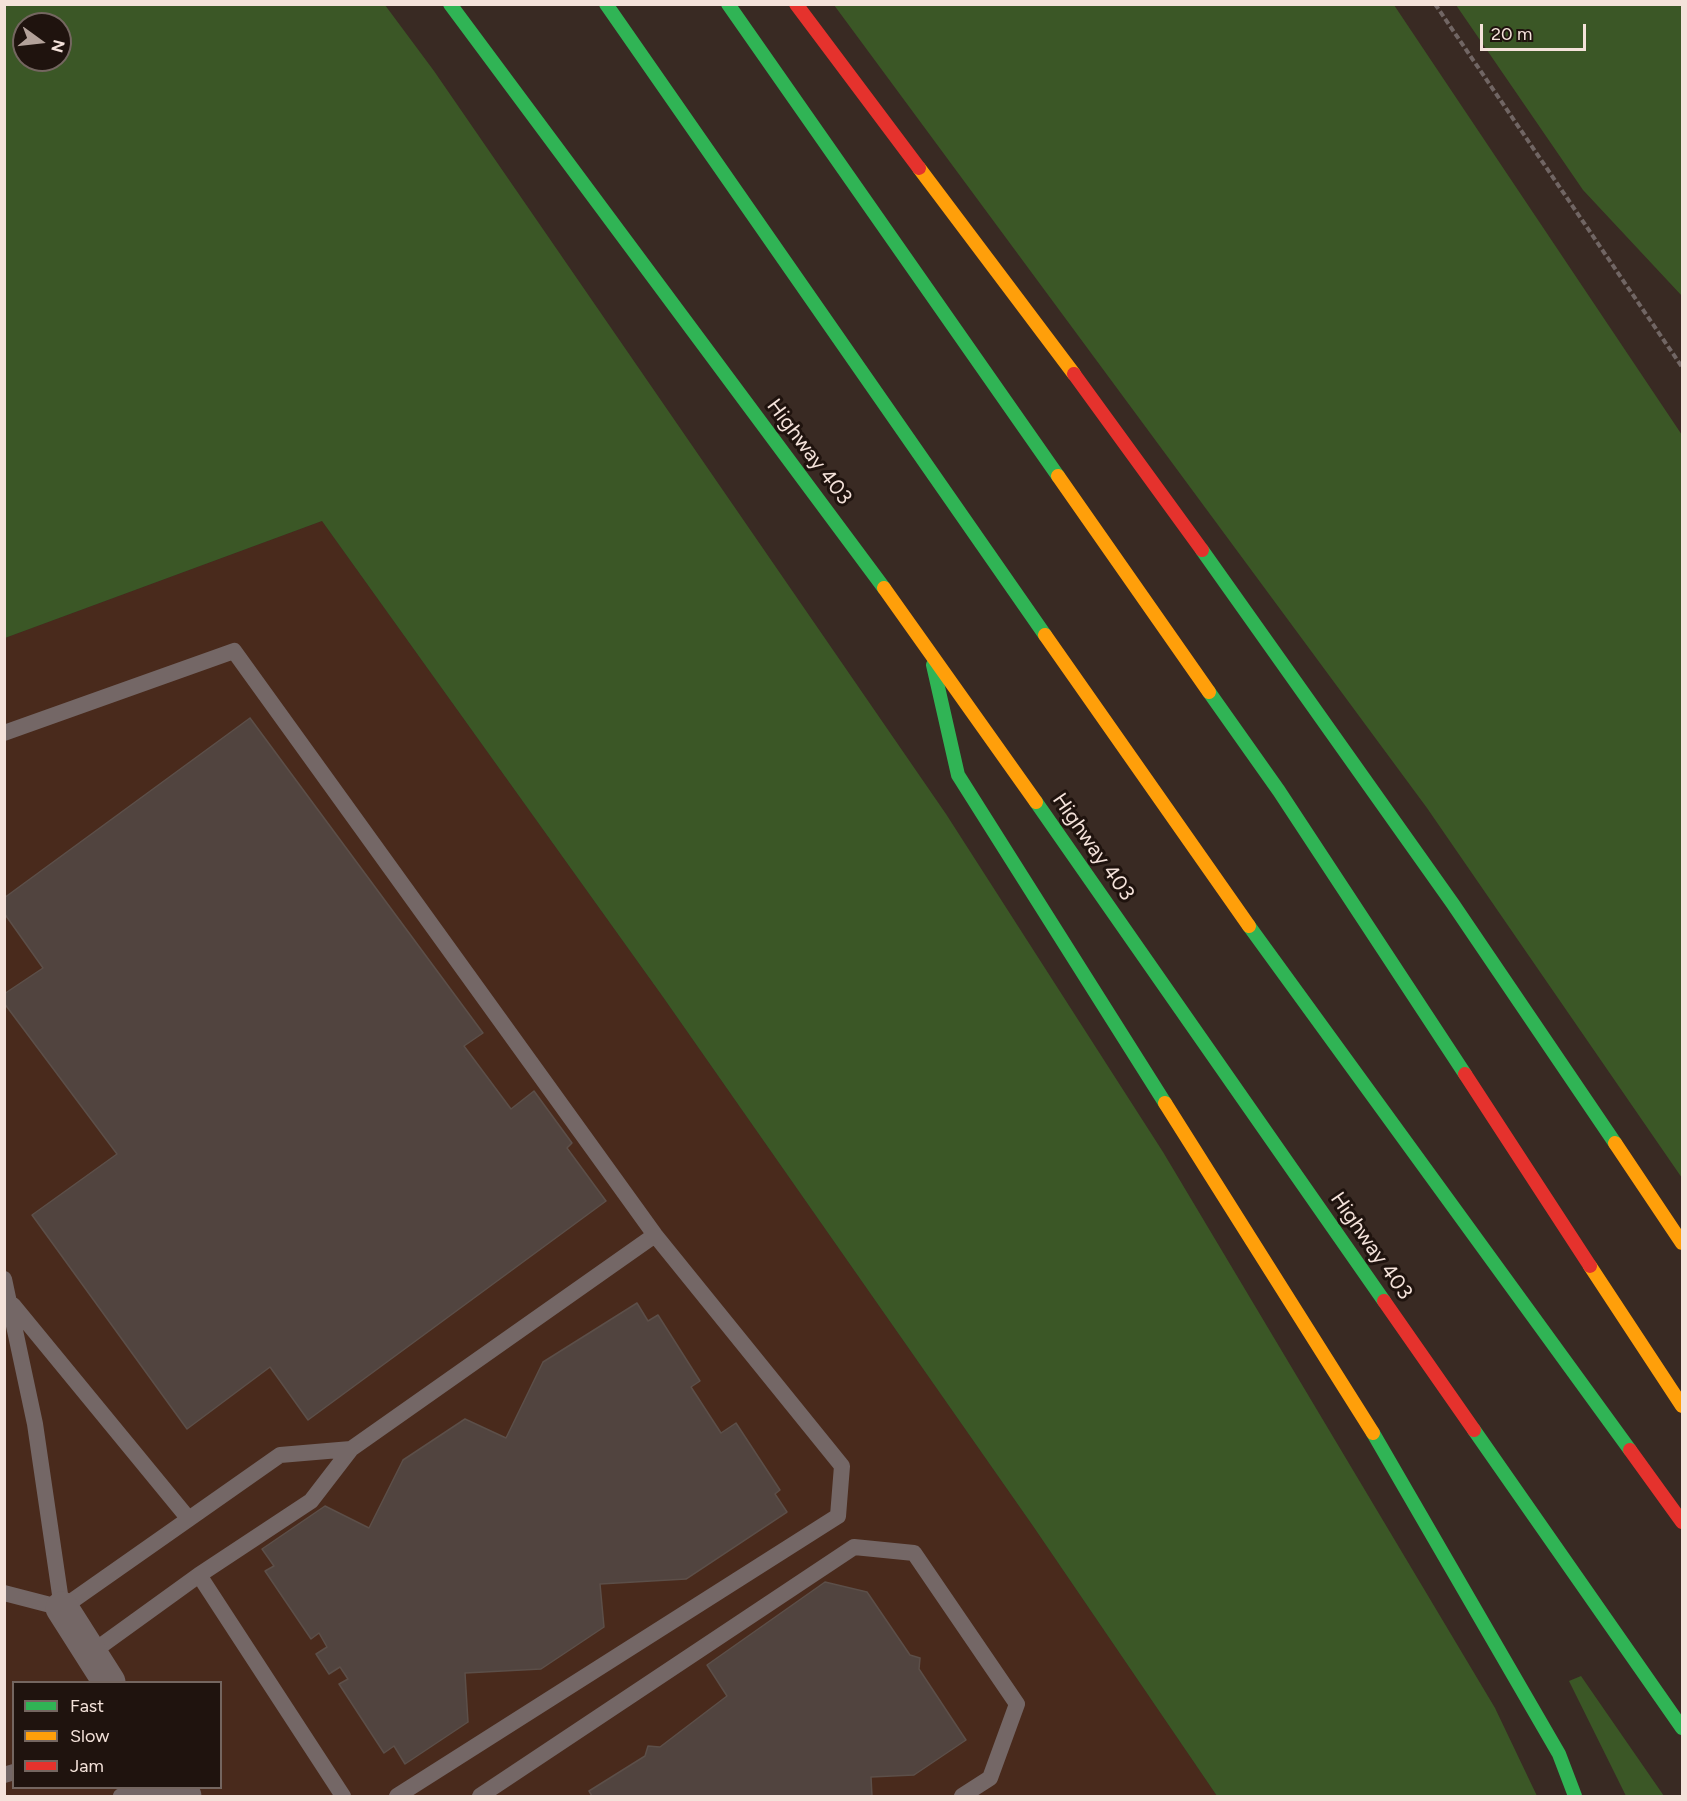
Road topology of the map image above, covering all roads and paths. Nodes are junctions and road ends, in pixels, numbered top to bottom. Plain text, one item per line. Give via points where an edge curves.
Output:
1 (450, 4) edge
2 (606, 4) edge
3 (728, 4) edge
4 (795, 4) edge
5 (1435, 4) edge
6 (1683, 367) edge
7 (929, 649) junction
8 (4, 733) edge
9 (655, 1234) junction
10 (1683, 1243) edge
11 (4, 1279) edge
12 (12, 1304) junction
13 (1683, 1406) edge
14 (351, 1449) junction
15 (188, 1518) junction
16 (1683, 1522) edge
17 (199, 1575) junction
18 (4, 1593) edge
19 (62, 1608) junction
20 (91, 1653) junction
21 (108, 1681) edge
22 (1683, 1728) edge
23 (156, 1789) edge
24 (121, 1797) edge
25 (343, 1797) edge
26 (398, 1797) edge
27 (480, 1797) edge
28 (962, 1797) edge
29 (1575, 1797) edge

1 - 7 highway, Highway 403
2 - 16 highway via 1197,854
3 - 13 highway via 1279,792
4 - 10 highway via 1139,460 1453,904
5 - 6 path
7 - 22 highway, Highway 403
7 - 29 highway via 958,775 1397,1471 1559,1754
8 - 9 lane via 234,651
9 - 14 lane
9 - 26 lane via 842,1466 838,1516
11 - 12 lane
12 - 15 lane
12 - 19 lane via 35,1424
14 - 15 lane via 280,1455
14 - 17 lane via 310,1501
15 - 19 lane
17 - 20 lane
17 - 25 lane
18 - 19 lane
19 - 20 street
20 - 21 street
23 - 24 lane
27 - 28 lane via 854,1547 914,1553 1017,1704 990,1778

